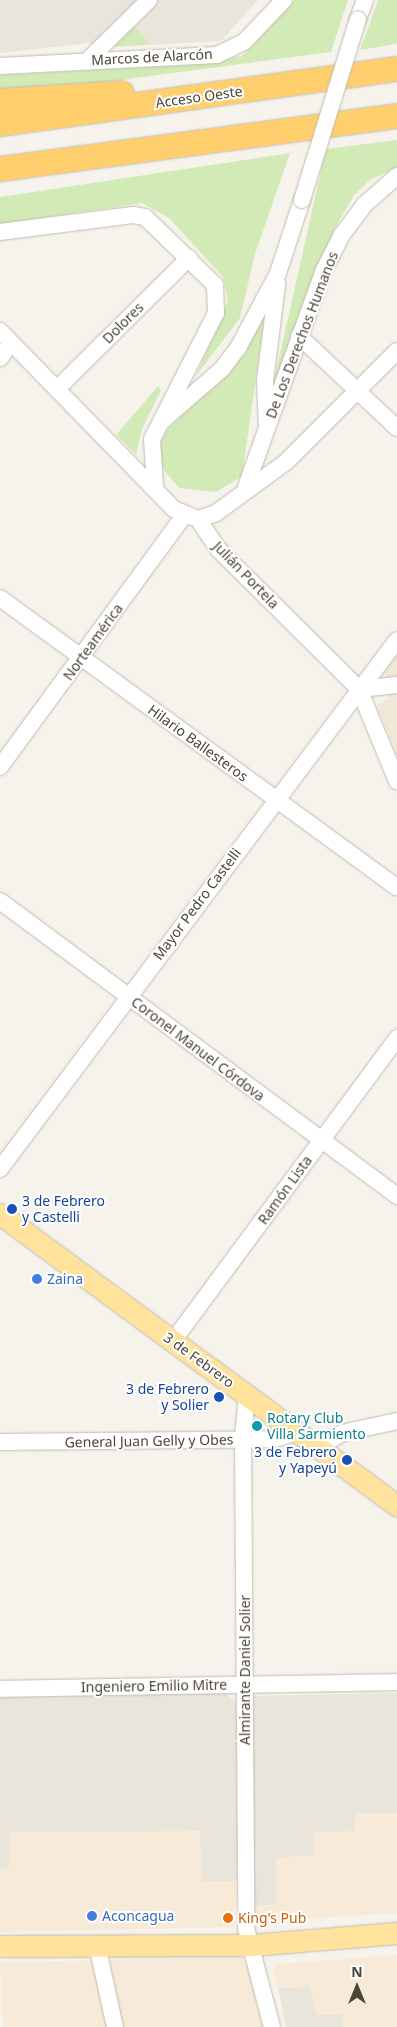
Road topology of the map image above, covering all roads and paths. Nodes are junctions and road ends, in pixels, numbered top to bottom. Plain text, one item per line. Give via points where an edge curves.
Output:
1 (149, 0) edge
2 (274, 3) edge
3 (361, 7) edge
4 (87, 60) junction
5 (0, 66) edge
6 (397, 69) edge
7 (306, 82) junction
8 (0, 101) edge
9 (397, 116) edge
10 (0, 124) edge
11 (0, 171) edge
12 (397, 176) edge
13 (0, 232) edge
14 (190, 258) junction
15 (278, 273) junction
16 (299, 336) junction
17 (6, 337) edge
18 (397, 351) edge
19 (0, 358) edge
20 (57, 389) junction
21 (358, 390) junction
22 (158, 424) junction
23 (267, 428) junction
24 (397, 428) edge
25 (155, 485) junction
26 (245, 490) junction
27 (191, 518) junction
28 (0, 598) edge
29 (397, 640) edge
30 (82, 658) junction
31 (397, 684) edge
32 (359, 689) junction
33 (0, 767) edge
34 (397, 781) edge
35 (275, 799) junction
36 (397, 887) edge
37 (0, 901) edge
38 (128, 997) junction
39 (397, 1038) edge
40 (321, 1141) junction
41 (0, 1169) edge
42 (397, 1196) edge
43 (0, 1214) edge
44 (173, 1341) junction
45 (247, 1395) junction
46 (397, 1421) edge
47 (297, 1432) junction
48 (243, 1440) junction
49 (0, 1442) edge
50 (318, 1448) junction
51 (397, 1506) edge
52 (397, 1682) edge
53 (245, 1684) junction
54 (0, 1689) edge
55 (397, 1933) edge
56 (97, 1945) junction
57 (252, 1945) junction
58 (0, 1946) edge
59 (115, 2027) edge
60 (272, 2027) edge

1 - 4 street
2 - 4 street, Marcos de Alarcón via 244,42 217,55
3 - 15 street, bridge
4 - 5 street, Marcos de Alarcón
6 - 7 highway, Acceso Oeste
7 - 8 highway
7 - 10 highway, Acceso Oeste
9 - 11 highway
12 - 16 street, De Los Derechos Humanos via 364,205 340,236
13 - 14 street via 133,215 155,224
14 - 20 street, Dolores
14 - 22 street via 215,285 219,301
15 - 22 street via 229,361
15 - 23 street via 265,381
16 - 21 street
16 - 23 street, De Los Derechos Humanos
17 - 19 street
17 - 20 street, Julián Portela
18 - 21 street
20 - 25 street, Julián Portela
21 - 24 street
21 - 26 street via 286,462
22 - 25 street via 151,456
23 - 26 street via 261,457
25 - 27 street, Julián Portela
26 - 27 street via 216,513
27 - 30 street, Norteamérica
27 - 32 street, Julián Portela
28 - 30 street, Hilario Ballesteros
29 - 32 street, Mayor Pedro Castelli
30 - 33 street, Norteamérica
30 - 35 street, Hilario Ballesteros
31 - 32 street
32 - 34 street, Julián Portela
32 - 35 street, Mayor Pedro Castelli
35 - 36 street, Hilario Ballesteros
35 - 38 street, Mayor Pedro Castelli
37 - 38 street, Coronel Manuel Córdova
38 - 40 street, Coronel Manuel Córdova
38 - 41 street, Mayor Pedro Castelli
39 - 40 street, Ramón Lista
40 - 42 street, Coronel Manuel Córdova
40 - 44 street, Ramón Lista
43 - 44 main road, 3 de Febrero
44 - 45 main road, 3 de Febrero
45 - 47 main road, 3 de Febrero
45 - 48 street, Almirante Daniel Solier
46 - 50 street via 342,1433
47 - 48 street, General Juan Gelly y Obes
47 - 50 main road, 3 de Febrero
48 - 49 street, General Juan Gelly y Obes
48 - 53 street, Almirante Daniel Solier
50 - 51 main road, 3 de Febrero
52 - 53 street, Ingeniero Emilio Mitre
53 - 54 street, Ingeniero Emilio Mitre
53 - 57 street, Almirante Daniel Solier via 246,1928
55 - 57 main road
56 - 57 main road
56 - 58 main road
56 - 59 street
57 - 60 street, Almirante Daniel Solier

